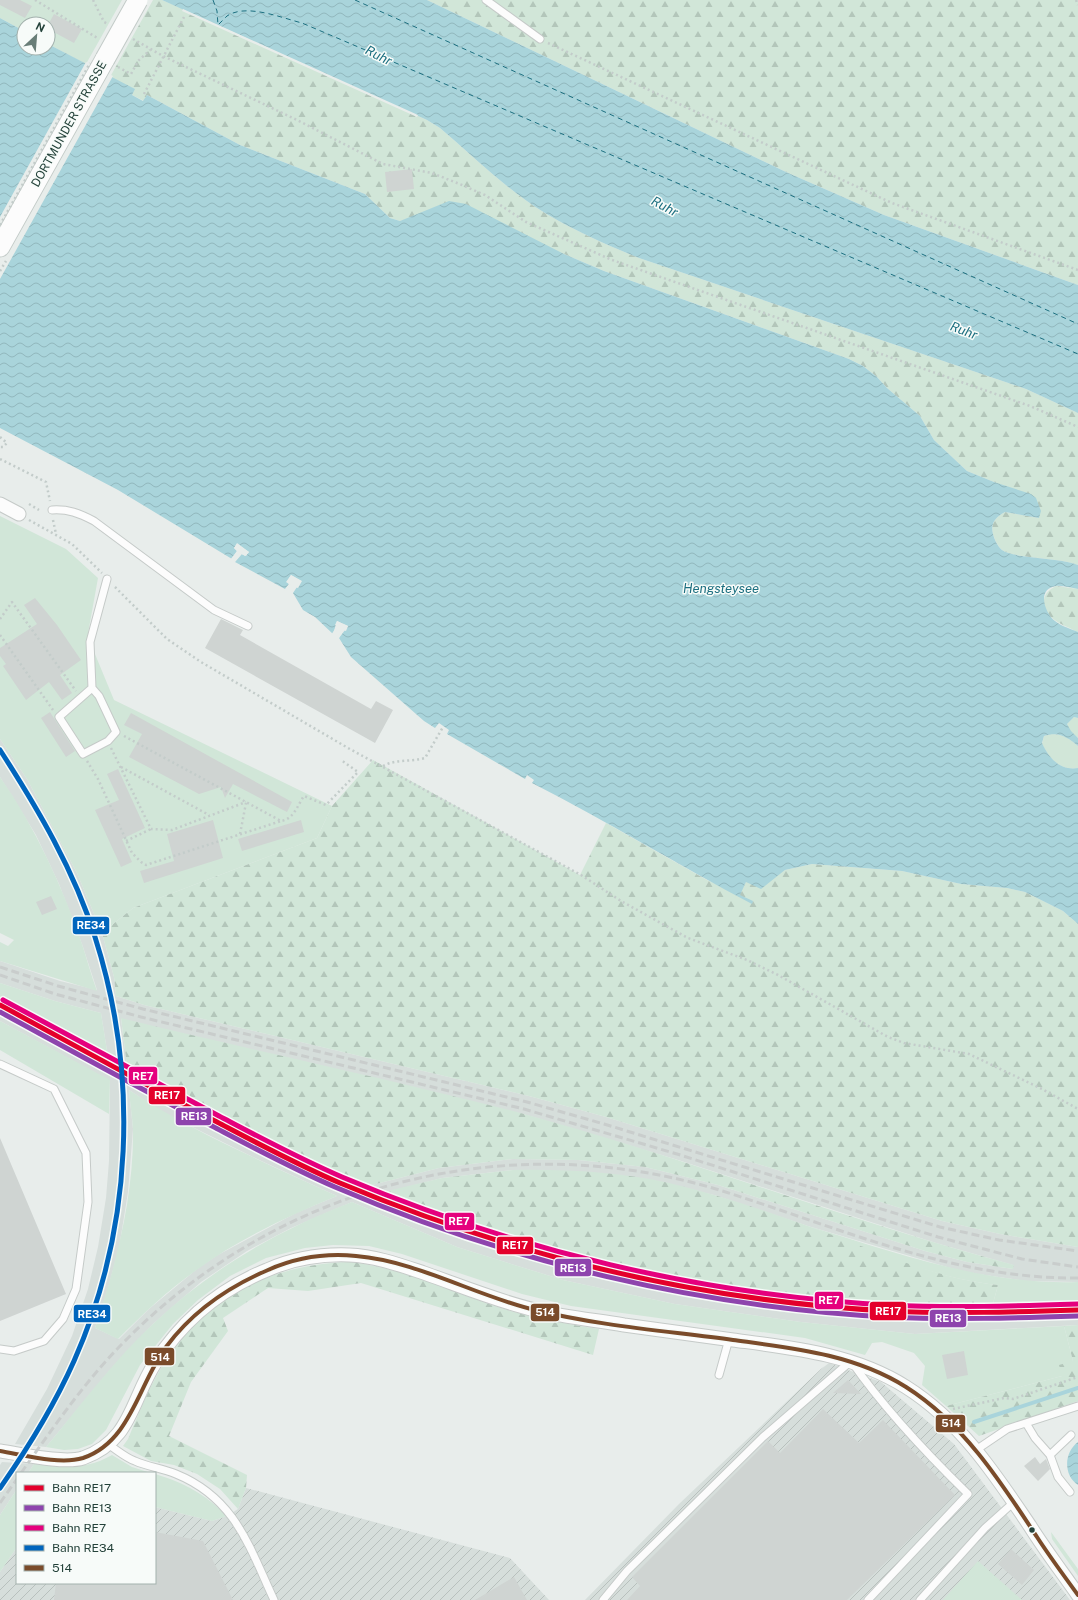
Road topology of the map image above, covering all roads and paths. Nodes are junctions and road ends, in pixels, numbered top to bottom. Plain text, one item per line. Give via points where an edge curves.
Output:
1 (35, 0) edge
2 (93, 0) edge
3 (138, 0) edge
4 (486, 0) edge
5 (1076, 0) edge
6 (1078, 5) edge
7 (184, 16) dead end
8 (114, 20) dead end
9 (540, 39) joint
10 (104, 41) dead end
11 (163, 56) junction
12 (91, 61) dead end
13 (118, 66) dead end
14 (144, 94) dead end
15 (0, 225) edge
16 (0, 247) edge
17 (1078, 270) edge
18 (1078, 427) edge
19 (0, 437) edge
20 (0, 447) edge
21 (0, 459) edge
22 (0, 504) edge
23 (52, 510) junction
24 (19, 514) joint
25 (56, 535) junction
26 (107, 579) junction
27 (0, 619) edge
28 (248, 626) dead end
29 (0, 635) edge
30 (92, 688) junction
31 (81, 698) junction
32 (59, 717) junction
33 (443, 727) dead end
34 (116, 732) junction
35 (108, 741) junction
36 (83, 754) junction
37 (341, 760) dead end
38 (383, 766) junction
39 (120, 767) junction
40 (246, 802) junction
41 (210, 816) junction
42 (281, 821) junction
43 (151, 829) junction
44 (240, 834) junction
45 (126, 841) junction
46 (0, 1064) edge
47 (1078, 1109) edge
48 (729, 1339) junction
49 (0, 1349) edge
50 (851, 1361) junction
51 (719, 1375) dead end
52 (1078, 1377) edge
53 (1078, 1406) edge
54 (946, 1418) junction
55 (1026, 1423) junction
56 (1071, 1435) dead end
57 (109, 1445) junction
58 (976, 1450) junction
59 (0, 1451) edge
60 (1050, 1455) junction
61 (1070, 1492) dead end
62 (1014, 1502) junction
63 (1078, 1595) edge
64 (274, 1600) edge
65 (604, 1600) edge
66 (868, 1600) edge
67 (920, 1600) edge

1 - 10 path
2 - 8 path via 104,22 111,27
3 - 16 main road, DORTMUNDER STRASSE, bridge
4 - 9 lane
5 - 6 path
7 - 11 path
9 - 17 path via 892,203
11 - 13 path via 150,50 138,61 131,74
11 - 14 path
11 - 18 path via 383,164 432,173 462,185 485,195 532,224 612,260 1022,403
12 - 15 path, bridge
19 - 20 path via 7,443
21 - 23 path via 46,482
22 - 24 street
23 - 25 path
23 - 28 lane via 80,513 94,521 214,610
24 - 25 path
25 - 26 path via 72,544
26 - 30 lane via 90,642
26 - 38 path via 167,639 183,651
27 - 31 path via 12,602
29 - 32 path
30 - 31 lane
30 - 34 lane via 99,696
31 - 32 lane
32 - 36 lane
33 - 38 path via 424,758 391,762
34 - 35 lane
34 - 40 path
35 - 36 lane
35 - 39 path
36 - 45 path via 98,779
37 - 42 path via 358,772 326,805 304,796 292,816
38 - 47 path via 581,875 621,902 688,938 772,972 888,1037 904,1043 969,1054
39 - 41 path
39 - 43 path
40 - 41 path
40 - 42 path
40 - 44 path
41 - 43 path via 172,830
42 - 44 path
43 - 45 path
44 - 45 path via 146,865 136,858
46 - 49 lane via 54,1089 86,1153 88,1202 76,1289 63,1319 44,1341 14,1352
48 - 50 street via 800,1349
48 - 51 lane
48 - 57 street via 536,1310 372,1258 349,1255 301,1260 271,1268 248,1278 215,1298 185,1324 154,1364 122,1431
50 - 54 street via 903,1385
50 - 65 lane via 763,1437 627,1571
50 - 66 lane via 880,1400 929,1456 968,1494
52 - 54 path via 1013,1399 1004,1398 952,1409
53 - 55 lane
54 - 58 street
55 - 58 lane via 1002,1432
55 - 60 lane
56 - 60 lane
57 - 59 street via 80,1459
57 - 64 lane via 133,1461 175,1473 221,1502 235,1518
58 - 62 street
60 - 61 lane via 1058,1477
62 - 63 street
62 - 67 lane via 985,1528

